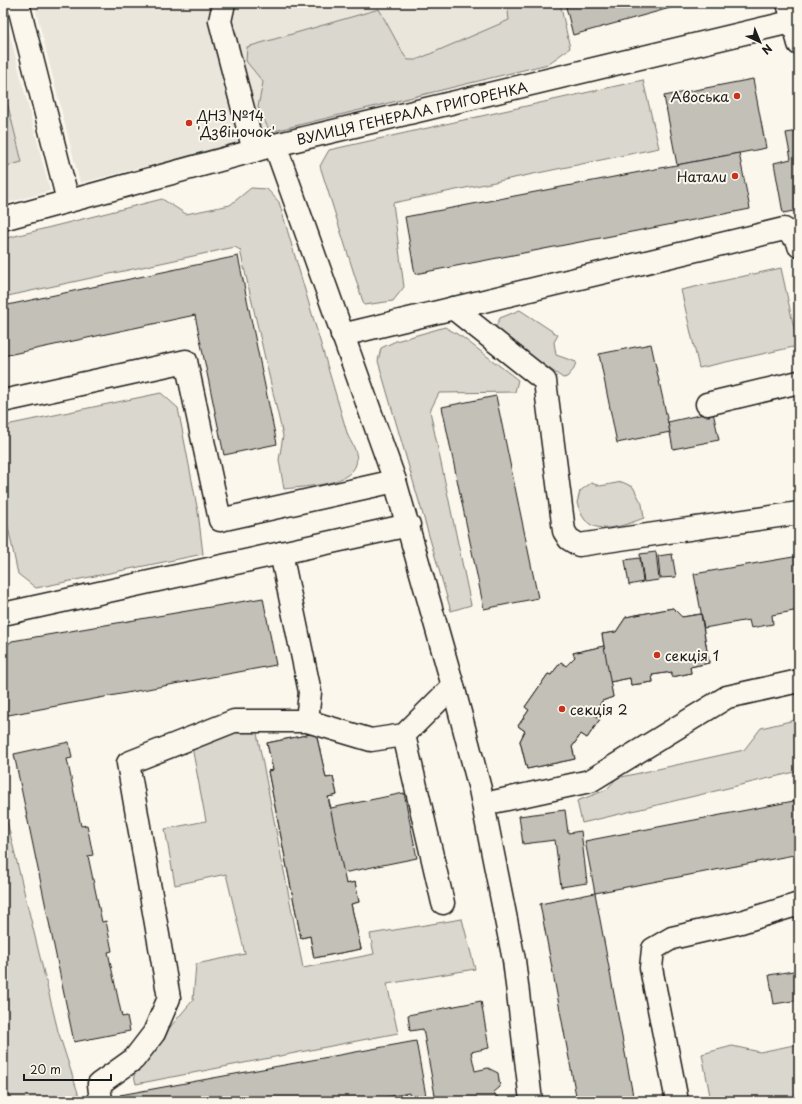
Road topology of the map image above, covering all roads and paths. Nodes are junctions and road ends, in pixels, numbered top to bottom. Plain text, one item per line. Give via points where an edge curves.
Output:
1 (18, 3) edge
2 (224, 3) edge
3 (793, 15) edge
4 (799, 44) edge
5 (275, 146) junction
6 (254, 151) junction
7 (68, 201) junction
8 (3, 219) edge
9 (799, 246) edge
10 (453, 308) junction
11 (342, 335) junction
12 (799, 382) edge
13 (3, 402) edge
14 (707, 404) dead end
15 (395, 481) junction
16 (799, 513) edge
17 (408, 525) junction
18 (281, 553) junction
19 (3, 612) edge
20 (799, 681) edge
21 (453, 686) junction
22 (307, 721) junction
23 (404, 735) junction
24 (484, 804) junction
25 (444, 903) dead end
26 (799, 904) edge
27 (100, 1101) edge
28 (531, 1101) edge
29 (677, 1101) edge

1 - 7 street
2 - 6 street via 220,21
3 - 4 street
3 - 5 street, ВУЛИЦЯ ГЕНЕРАЛА ГРИГОРЕНКА
5 - 6 street, ВУЛИЦЯ ГЕНЕРАЛА ГРИГОРЕНКА
5 - 11 street
6 - 7 street, ВУЛИЦЯ ГЕНЕРАЛА ГРИГОРЕНКА
7 - 8 street, ВУЛИЦЯ ГЕНЕРАЛА ГРИГОРЕНКА
9 - 10 street via 798,240 784,229
10 - 11 street
10 - 16 street via 545,381 564,531 569,539 579,545
11 - 15 street
12 - 14 street
13 - 15 street via 186,362 220,520
15 - 17 street
17 - 18 street
17 - 21 street
18 - 19 street
18 - 22 street via 310,692
20 - 24 street via 727,697 590,781
21 - 23 street
21 - 24 street
22 - 23 street via 370,740
22 - 27 street via 234,721 128,763 169,998 154,1033 134,1059 99,1084
23 - 25 street
24 - 28 street via 514,960
26 - 29 street via 742,922 672,938 653,949 651,968

